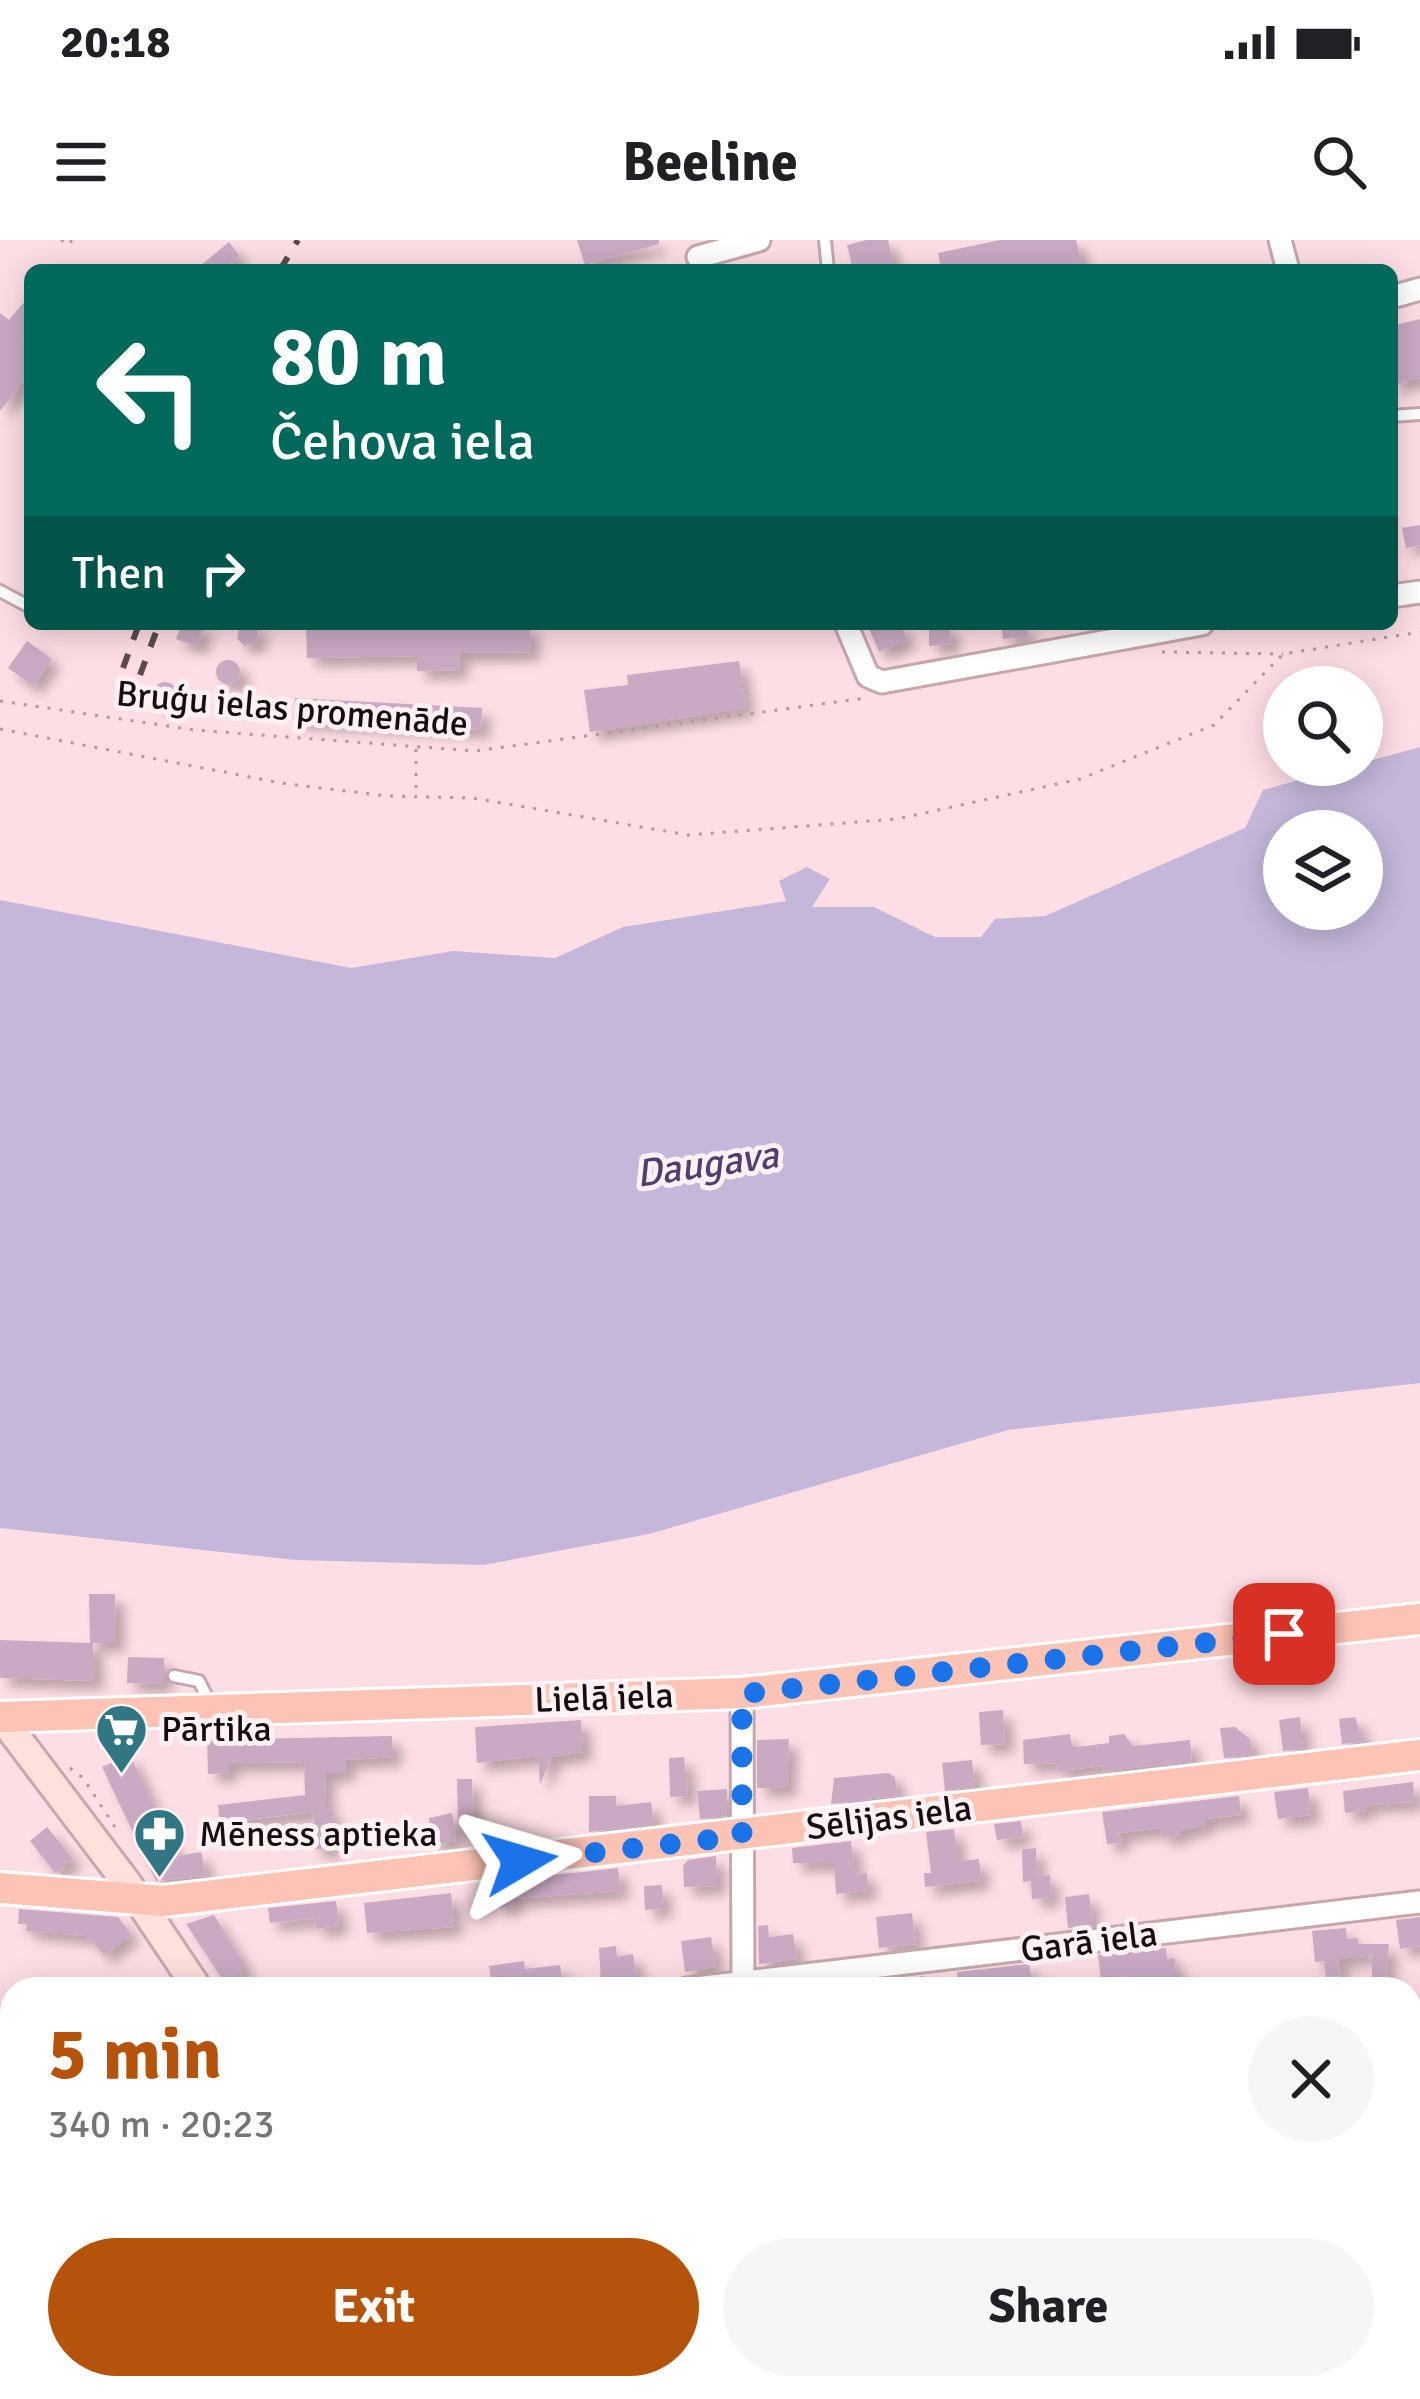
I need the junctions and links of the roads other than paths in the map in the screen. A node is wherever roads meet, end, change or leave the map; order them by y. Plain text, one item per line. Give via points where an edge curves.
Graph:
1 (759, 240) edge
2 (698, 256) edge
3 (848, 630) edge
4 (1169, 630) edge
5 (1420, 1619) edge
6 (742, 1694) junction
7 (213, 1710) junction
8 (174, 1711) junction
9 (0, 1716) edge
10 (1420, 1755) edge
11 (742, 1836) junction
12 (0, 1888) edge
13 (137, 1897) junction
14 (1420, 1902) edge
15 (190, 1977) edge
16 (744, 1977) edge
17 (816, 1977) edge

1 - 2 street
3 - 4 street via 870,688
5 - 6 main road, Lielā iela
6 - 7 main road, Lielā iela
6 - 11 street
7 - 8 main road, Lielā iela
7 - 8 lane via 200,1681 174,1672
8 - 9 main road, Lielā iela
9 - 13 main road
10 - 11 main road, Sēlijas iela
11 - 13 main road, Sēlijas iela via 163,1901
11 - 16 street
12 - 13 main road, Sēlijas iela
13 - 15 main road
14 - 17 street, Garā iela

